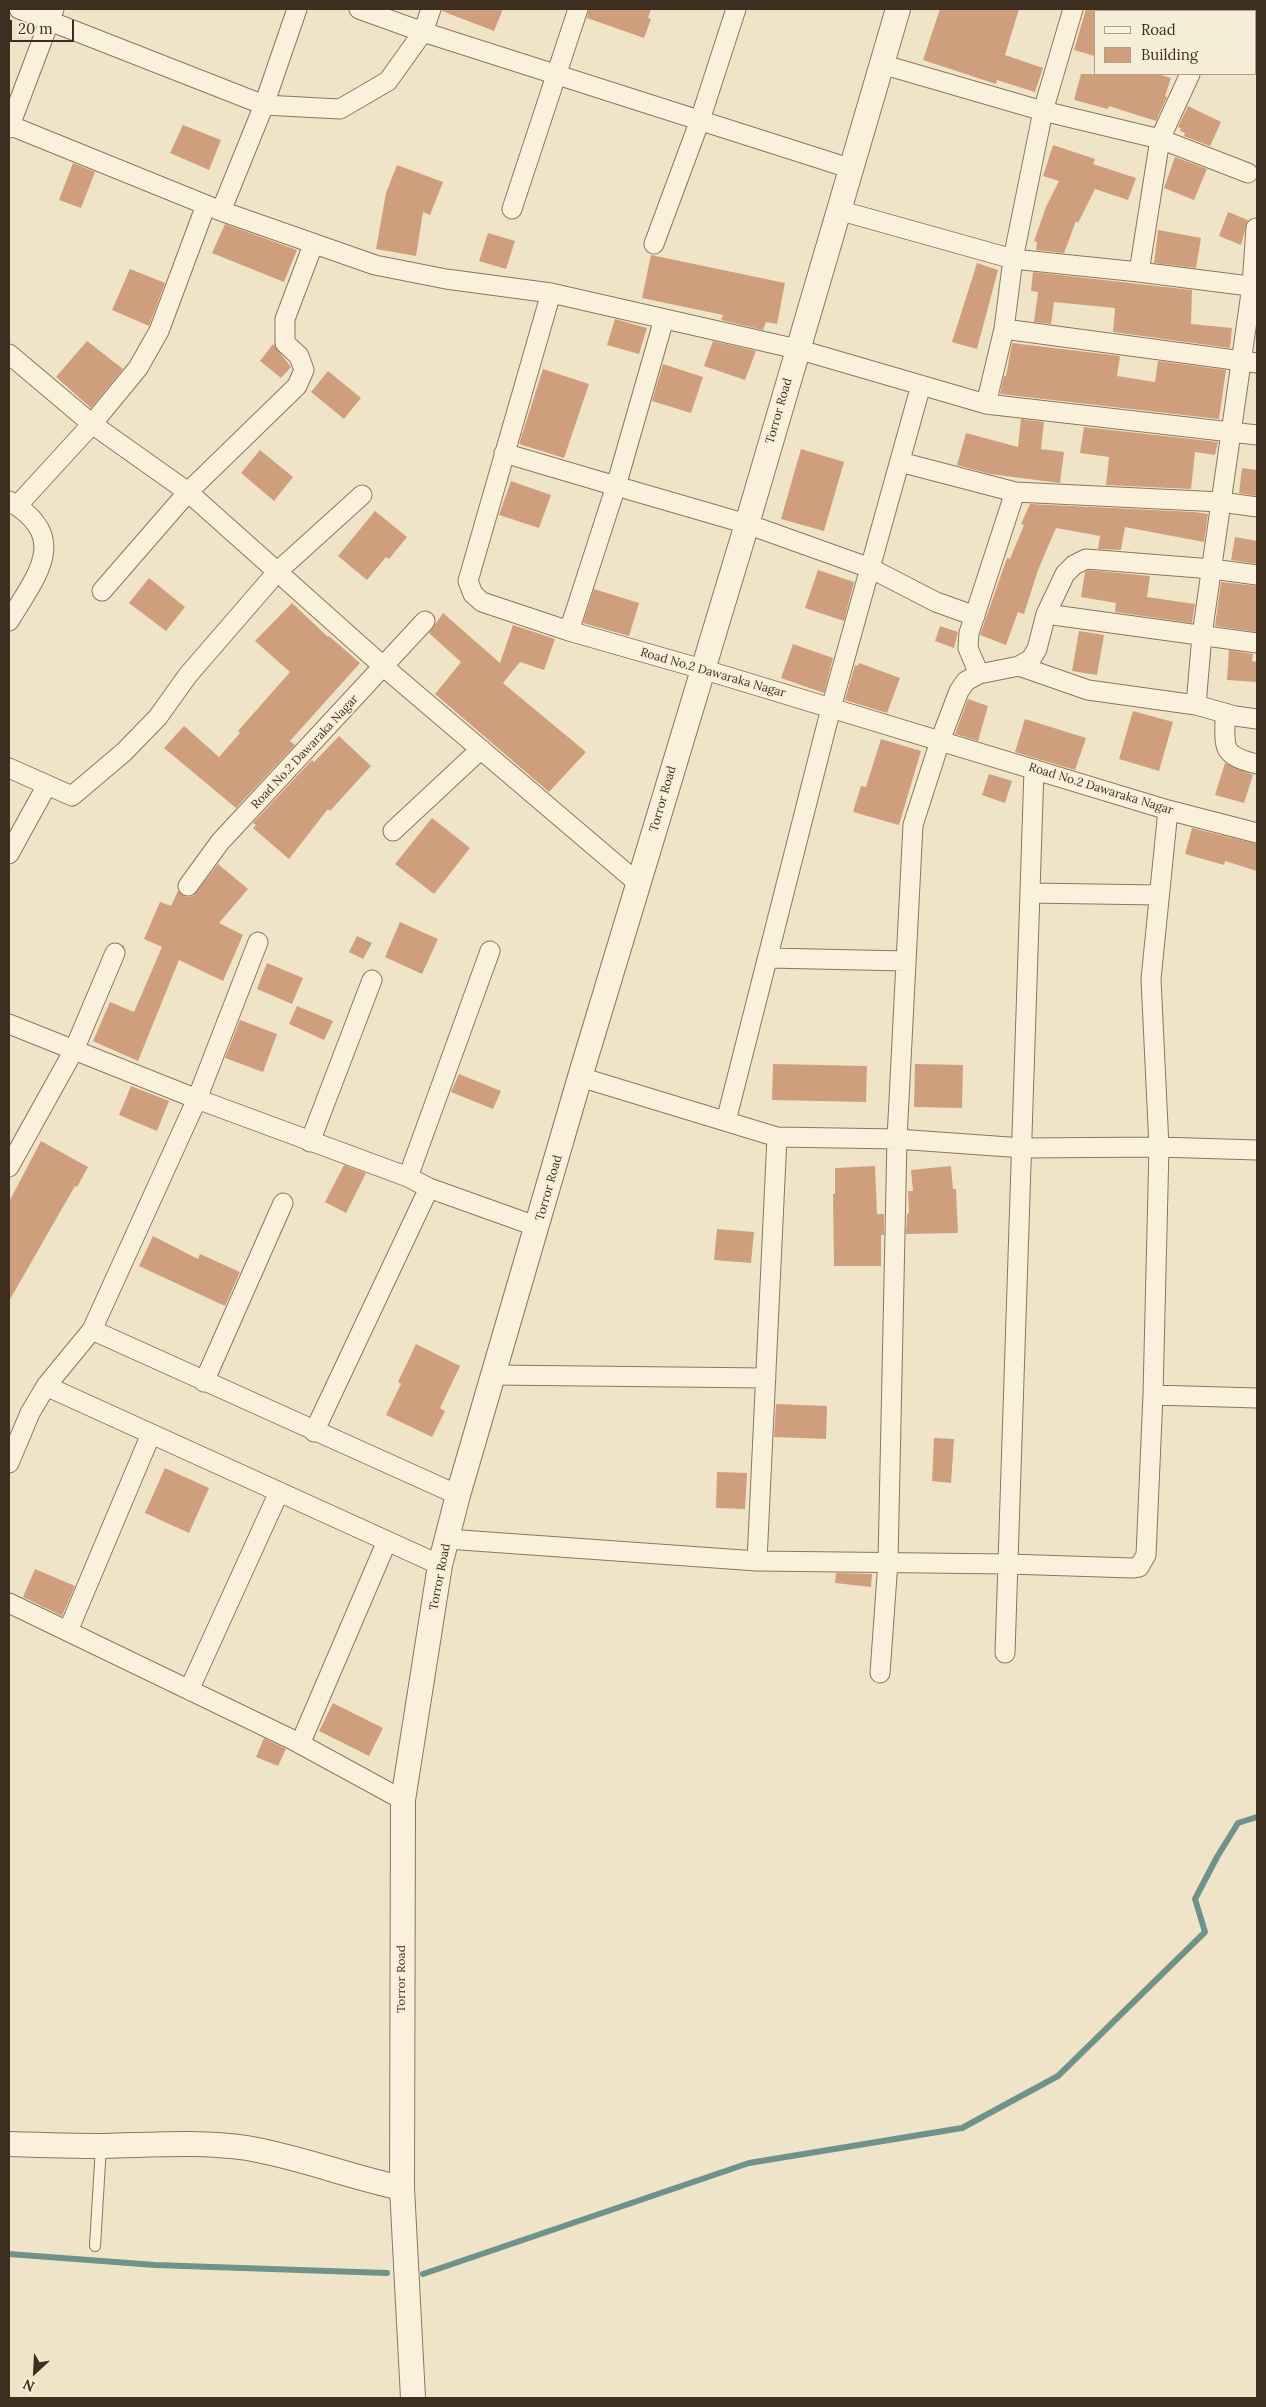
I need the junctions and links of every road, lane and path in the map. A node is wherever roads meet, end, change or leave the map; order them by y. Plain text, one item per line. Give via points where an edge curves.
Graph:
1 (18, 9) edge
2 (297, 9) edge
3 (359, 9) edge
4 (431, 9) edge
5 (578, 9) edge
6 (736, 9) edge
7 (898, 9) edge
8 (1072, 9) edge
9 (52, 14) edge
10 (423, 32) junction
11 (881, 64) junction
12 (557, 75) junction
13 (1190, 75) edge
14 (264, 105) junction
15 (1043, 111) junction
16 (700, 120) junction
17 (9, 126) edge
18 (1160, 139) junction
19 (849, 168) junction
20 (1248, 173) dead end
21 (213, 208) junction
22 (512, 209) dead end
23 (838, 210) junction
24 (1256, 228) edge
25 (654, 244) dead end
26 (313, 245) junction
27 (1013, 259) junction
28 (1139, 272) junction
29 (1255, 286) edge
30 (552, 293) junction
31 (664, 319) junction
32 (1004, 328) junction
33 (797, 349) junction
34 (9, 354) edge
35 (1249, 362) edge
36 (921, 385) junction
37 (986, 404) junction
38 (92, 424) junction
39 (1231, 432) junction
40 (1257, 435) edge
41 (504, 453) junction
42 (900, 462) junction
43 (616, 486) junction
44 (188, 492) junction
45 (1015, 492) junction
46 (362, 495) dead end
47 (1221, 502) junction
48 (13, 504) edge
49 (1257, 507) edge
50 (747, 524) junction
51 (870, 568) junction
52 (1212, 569) junction
53 (278, 571) junction
54 (1257, 574) edge
55 (102, 591) dead end
56 (1046, 614) junction
57 (975, 616) junction
58 (9, 621) edge
59 (425, 621) dead end
60 (569, 631) junction
61 (1202, 635) junction
62 (1257, 643) edge
63 (1020, 666) junction
64 (384, 667) junction
65 (702, 669) junction
66 (979, 674) junction
67 (1196, 705) junction
68 (831, 708) junction
69 (1225, 713) junction
70 (1257, 719) edge
71 (940, 740) junction
72 (481, 749) junction
73 (1257, 764) edge
74 (9, 768) edge
75 (1034, 769) junction
76 (47, 785) junction
77 (1168, 810) junction
78 (393, 831) dead end
79 (1257, 833) edge
80 (9, 854) edge
81 (639, 884) junction
82 (188, 886) dead end
83 (1030, 894) junction
84 (1160, 895) junction
85 (258, 942) dead end
86 (490, 952) dead end
87 (115, 953) dead end
88 (769, 958) junction
89 (906, 961) junction
90 (372, 980) dead end
91 (9, 1024) edge
92 (74, 1050) junction
93 (580, 1077) junction
94 (197, 1099) junction
95 (726, 1121) junction
96 (777, 1137) junction
97 (897, 1139) junction
98 (310, 1142) junction
99 (1159, 1147) junction
100 (1022, 1148) junction
101 (1257, 1150) edge
102 (9, 1167) edge
103 (408, 1178) junction
104 (429, 1188) junction
105 (283, 1203) dead end
106 (538, 1227) junction
107 (92, 1330) junction
108 (494, 1375) junction
109 (766, 1378) junction
110 (204, 1382) junction
111 (46, 1386) junction
112 (1153, 1395) junction
113 (1257, 1398) edge
114 (314, 1432) junction
115 (151, 1434) junction
116 (9, 1463) edge
117 (279, 1492) junction
118 (458, 1495) junction
119 (447, 1539) junction
120 (387, 1541) junction
121 (757, 1561) junction
122 (888, 1562) junction
123 (1008, 1564) junction
124 (440, 1565) junction
125 (9, 1603) edge
126 (68, 1631) junction
127 (1005, 1653) dead end
128 (880, 1673) dead end
129 (189, 1690) junction
130 (300, 1744) junction
131 (403, 1800) junction
132 (9, 2144) edge
133 (101, 2146) junction
134 (402, 2188) junction
135 (94, 2246) dead end
136 (413, 2398) edge

1 - 9 street
2 - 14 street
3 - 10 street
4 - 10 street
5 - 12 street
6 - 16 street
7 - 11 street, Torror Road
8 - 15 street
9 - 14 street
9 - 17 street
10 - 12 street
10 - 14 street via 388,81 340,109
11 - 15 street
11 - 19 street, Torror Road
12 - 16 street
12 - 22 street
13 - 18 street
14 - 21 street
15 - 18 street
15 - 27 street
16 - 19 street
16 - 25 street
17 - 21 street
18 - 20 street
18 - 28 street
19 - 23 street, Torror Road
21 - 26 street
21 - 38 street via 160,331 138,368
23 - 27 street
23 - 33 street, Torror Road
24 - 29 street
26 - 30 street via 375,265 446,279
26 - 44 street via 285,319 285,343 299,356 303,376 283,401
27 - 28 street
27 - 32 street
28 - 29 street
29 - 35 street
30 - 31 street
30 - 41 street, Road No.2 Dawaraka Nagar
31 - 33 street
31 - 43 street
32 - 35 street
32 - 37 street
33 - 36 street
33 - 50 street, Torror Road
34 - 38 street
35 - 39 street
36 - 37 street
36 - 42 street
37 - 39 street
38 - 44 street
38 - 48 street
39 - 40 street
39 - 47 street
41 - 43 street
41 - 60 street, Road No.2 Dawaraka Nagar via 468,581 473,594 482,602
42 - 45 street
42 - 51 street
43 - 50 street
43 - 60 street
44 - 53 street
44 - 55 street
45 - 47 street
45 - 57 street
46 - 53 street
47 - 49 street
47 - 52 street
48 - 58 street via 36,522 43,536 45,557
50 - 51 street
50 - 65 street, Torror Road
51 - 57 street via 936,602
51 - 68 street
52 - 54 street
52 - 56 street via 1086,560 1065,574
52 - 61 street
53 - 64 street
53 - 76 street via 188,675 158,717 124,752 72,796
56 - 61 street
56 - 63 street via 1037,649 1031,659
57 - 66 street via 968,648
59 - 64 street, Road No.2 Dawaraka Nagar
60 - 65 street, Road No.2 Dawaraka Nagar
61 - 62 street
61 - 67 street
63 - 66 street
63 - 67 street via 1088,690
64 - 72 street
64 - 82 street, Road No.2 Dawaraka Nagar via 220,842
65 - 68 street, Road No.2 Dawaraka Nagar
65 - 81 street, Torror Road
66 - 71 street via 966,681 959,690
67 - 69 street
68 - 71 street, Road No.2 Dawaraka Nagar
68 - 88 street
69 - 70 street
69 - 73 street via 1225,746 1230,754
71 - 75 street, Road No.2 Dawaraka Nagar
71 - 89 street via 913,825
72 - 78 street
72 - 81 street
74 - 76 street
75 - 77 street, Road No.2 Dawaraka Nagar
75 - 83 street
76 - 80 street
77 - 79 street, Road No.2 Dawaraka Nagar
77 - 84 street
81 - 93 street, Torror Road
83 - 84 street
83 - 100 street
84 - 99 street via 1151,979
85 - 94 street
86 - 103 street
87 - 92 street
88 - 89 street
88 - 95 street
89 - 97 street
90 - 98 street
91 - 92 street
92 - 94 street
92 - 102 street
93 - 95 street
93 - 106 street, Torror Road
94 - 98 street
94 - 107 street
95 - 96 street
96 - 97 street
96 - 109 street
97 - 100 street
97 - 122 street
98 - 103 street
99 - 100 street
99 - 101 street
99 - 112 street
100 - 123 street
103 - 104 street
104 - 106 street
104 - 114 street
105 - 110 street
106 - 108 street, Torror Road
107 - 110 street
107 - 111 street
108 - 109 street
108 - 118 street, Torror Road
109 - 121 street
110 - 114 street
111 - 115 street
111 - 116 street via 30,1412
112 - 113 street
112 - 123 street via 1146,1555 1140,1567
114 - 118 street
115 - 117 street
115 - 126 street
117 - 120 street
117 - 129 street
118 - 119 street, Torror Road
119 - 121 street
119 - 124 street, Torror Road
120 - 124 street
120 - 130 street
121 - 122 street
122 - 123 street
122 - 128 street
123 - 127 street
124 - 131 street, Torror Road
125 - 126 street
126 - 129 street
129 - 130 street
130 - 131 street
131 - 134 street, Torror Road
132 - 133 street
133 - 134 street via 198,2143 247,2148
133 - 135 lane
134 - 136 street, Torror Road

